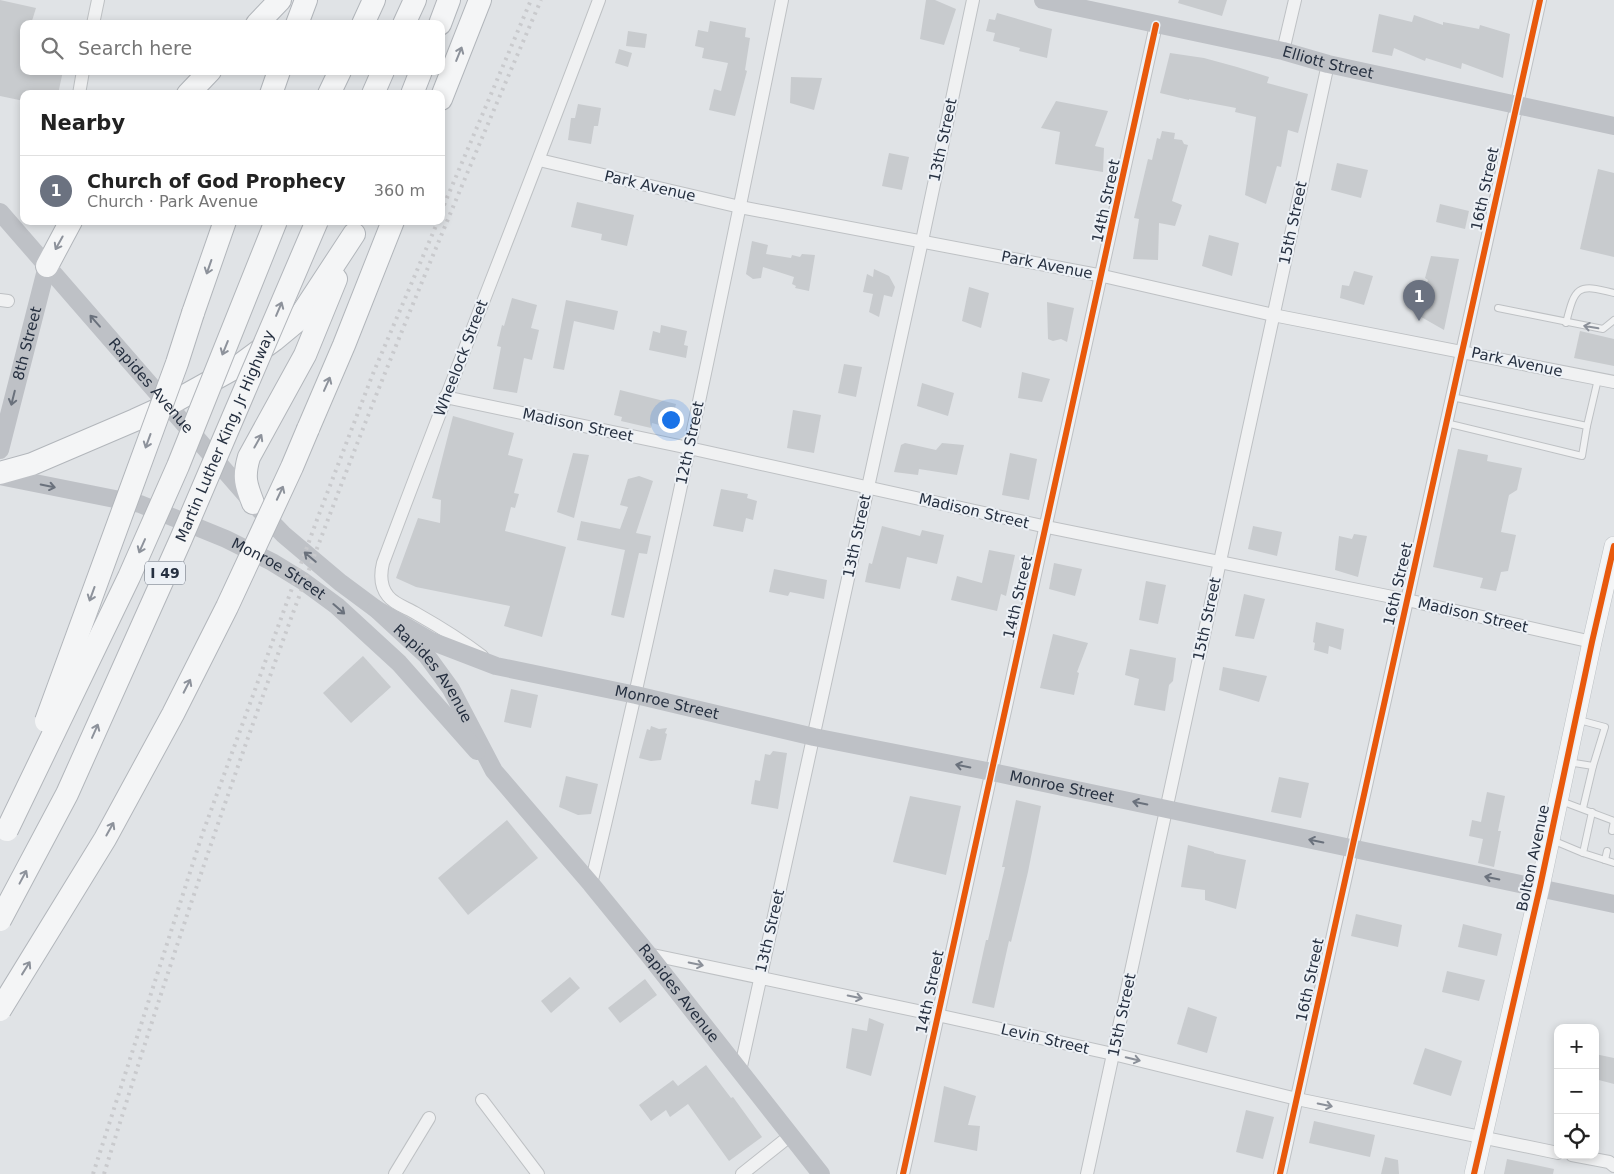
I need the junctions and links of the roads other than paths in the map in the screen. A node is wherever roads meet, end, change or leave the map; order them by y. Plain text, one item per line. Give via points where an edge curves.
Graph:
1 (98, 0) edge
2 (280, 0) edge
3 (306, 0) edge
4 (374, 0) edge
5 (415, 0) edge
6 (450, 0) edge
7 (480, 0) edge
8 (599, 0) edge
9 (782, 0) edge
10 (973, 0) edge
11 (1044, 0) edge
12 (1295, 0) edge
13 (1540, 0) edge
14 (1081, 4) edge
15 (94, 20) edge
16 (261, 20) edge
17 (298, 20) edge
18 (365, 20) edge
19 (406, 20) edge
20 (442, 20) edge
21 (1156, 25) junction
22 (1283, 51) junction
23 (1328, 64) junction
24 (82, 75) edge
25 (206, 75) edge
26 (278, 75) edge
27 (338, 75) edge
28 (381, 75) edge
29 (419, 75) edge
30 (79, 90) edge
31 (192, 90) edge
32 (272, 90) edge
33 (331, 90) edge
34 (375, 90) edge
35 (414, 90) edge
36 (445, 90) edge
37 (1517, 104) junction
38 (1614, 126) edge
39 (539, 160) junction
40 (740, 207) junction
41 (0, 212) edge
42 (69, 225) edge
43 (224, 225) edge
44 (274, 225) edge
45 (315, 225) edge
46 (391, 225) edge
47 (357, 228) edge
48 (922, 241) junction
49 (47, 266) junction
50 (1103, 276) junction
51 (1614, 293) edge
52 (1498, 308) dead end
53 (1273, 315) junction
54 (1614, 320) edge
55 (1566, 322) junction
56 (1462, 351) junction
57 (1598, 379) junction
58 (1614, 382) edge
59 (1452, 397) junction
60 (445, 398) junction
61 (168, 405) junction
62 (1446, 423) junction
63 (1587, 426) junction
64 (689, 448) junction
65 (0, 450) edge
66 (0, 474) edge
67 (868, 487) junction
68 (253, 503) junction
69 (1046, 527) junction
70 (1614, 546) edge
71 (1220, 563) junction
72 (1407, 600) junction
73 (376, 609) junction
74 (1592, 642) junction
75 (496, 666) junction
76 (636, 695) junction
77 (1576, 719) junction
78 (814, 737) junction
79 (1566, 762) junction
80 (1593, 766) junction
81 (494, 770) junction
82 (992, 772) junction
83 (1558, 800) junction
84 (1583, 808) junction
85 (1166, 809) junction
86 (1592, 812) junction
87 (1614, 821) edge
88 (1612, 831) dead end
89 (3, 836) edge
90 (1550, 839) junction
91 (1352, 849) junction
92 (1607, 851) dead end
93 (1584, 853) junction
94 (1605, 860) junction
95 (1614, 863) edge
96 (591, 884) junction
97 (1540, 887) junction
98 (1613, 901) edge
99 (0, 920) edge
100 (648, 954) junction
101 (759, 977) junction
102 (0, 1010) edge
103 (937, 1015) junction
104 (1113, 1054) junction
105 (740, 1071) junction
106 (1297, 1099) junction
107 (482, 1100) dead end
108 (430, 1118) dead end
109 (792, 1135) junction
110 (1482, 1138) junction
111 (1554, 1151) edge
112 (1593, 1159) edge
113 (1614, 1166) edge
114 (395, 1174) edge
115 (538, 1174) edge
116 (742, 1174) edge
117 (821, 1174) edge
118 (903, 1174) edge
119 (1087, 1174) edge
120 (1280, 1174) edge
121 (1474, 1174) edge

1 - 15 street
2 - 16 highway
3 - 17 highway
4 - 18 highway
5 - 19 highway
6 - 20 highway
36 -> 7 highway
8 - 39 street, Wheelock Street
9 - 40 street, 12th Street
10 - 48 street, 13th Street
11 - 14 main road, Elliott Street
12 - 22 street
13 - 37 street, 16th Street
14 - 21 main road, Elliott Street
21 - 22 main road, Elliott Street
21 - 50 street, 14th Street
22 - 23 main road, Elliott Street
23 - 37 main road, Elliott Street
23 - 53 street, 15th Street
24 - 30 street
25 - 31 highway
26 - 32 highway
27 - 33 highway
28 - 34 highway
29 - 35 highway
37 - 38 main road, Elliott Street
37 - 56 street, 16th Street
39 - 40 street, Park Avenue
39 - 60 street, Wheelock Street
40 - 48 street, Park Avenue
40 - 64 street, 12th Street
41 - 49 main road, Rapides Avenue
42 -> 49 highway
43 -> 89 highway, bridge via 177,363
44 -> 89 highway, I 49, bridge via 178,466 129,577
99 -> 45 highway, Martin Luther King, Jr Highway / I 49, bridge via 67,794 181,539
102 -> 46 highway, bridge via 105,839 227,607 292,467
47 - 61 highway via 296,320 240,365
68 -> 47 highway via 245,484 249,457 306,355
48 - 50 street, Park Avenue
48 - 67 street, 13th Street
61 -> 49 main road, Rapides Avenue
49 -> 65 main road, 8th Street
50 - 53 street, Park Avenue
50 - 69 street, 14th Street
51 - 55 lane via 1592,287 1578,291 1572,299
52 - 55 lane
53 - 56 street, Park Avenue
53 - 71 street, 15th Street
54 -> 55 lane via 1603,329
56 - 57 street, Park Avenue
56 - 59 street, 16th Street
57 - 58 street, Park Avenue
57 - 63 lane
59 - 62 street, 16th Street
59 - 63 lane
60 - 64 street, Madison Street
60 - 75 street, Wheelock Street via 380,576 382,586 395,603 457,637
61 - 66 highway via 63,452
61 - 68 main road, Rapides Avenue
62 - 63 lane via 1582,456
62 - 72 street, 16th Street
64 - 67 street, Madison Street
64 - 76 street, 12th Street
66 -> 81 main road, Monroe Street via 140,504 226,539 304,581 337,606 399,663
67 - 69 street, Madison Street
67 - 78 street, 13th Street
73 -> 68 main road, Rapides Avenue via 301,550
69 - 71 street, Madison Street
69 - 82 street, 14th Street
70 - 74 main road, Bolton Avenue via 1606,596
71 - 72 street, Madison Street
71 - 85 street, 15th Street
72 - 74 street, Madison Street
72 - 91 street, 16th Street
73 - 75 main road, Monroe Street via 431,641
73 - 81 main road, Rapides Avenue via 428,656 452,689
74 - 77 main road, Bolton Avenue
75 - 76 main road, Monroe Street
76 - 78 main road, Monroe Street
76 - 96 street, 12th Street
77 - 79 main road, Bolton Avenue
77 - 80 lane via 1605,727
82 -> 78 main road, Monroe Street
78 - 101 street, 13th Street
79 - 80 lane
79 - 83 main road, Bolton Avenue
80 - 84 lane
81 - 96 main road, Rapides Avenue
85 -> 82 main road, Monroe Street
82 - 103 street, 14th Street
83 - 84 lane
83 - 90 main road, Bolton Avenue
84 - 86 lane
91 -> 85 main road, Monroe Street
85 - 104 street, 15th Street
86 - 87 lane
86 - 93 lane
87 - 88 lane
90 - 93 lane
90 - 97 main road, Bolton Avenue
97 -> 91 main road, Monroe Street
91 - 106 street, 16th Street
92 - 94 lane
93 - 94 lane
94 - 95 lane
96 - 100 main road, Rapides Avenue
97 - 98 main road, Monroe Street
97 - 110 main road, Bolton Avenue
100 -> 101 street, Levin Street
100 - 105 main road, Rapides Avenue
101 -> 103 street, Levin Street
101 - 105 street, 13th Street
103 - 104 street, Levin Street
103 - 118 street, 14th Street
104 -> 106 street, Levin Street
104 - 119 street, 15th Street
105 - 109 main road, Rapides Avenue
106 -> 110 street, Levin Street
106 - 120 street, 16th Street
107 - 115 street
108 - 114 street
109 - 116 street
109 - 117 main road, Rapides Avenue
110 - 111 street, Levin Street
110 - 121 main road, Bolton Avenue
112 - 113 street

